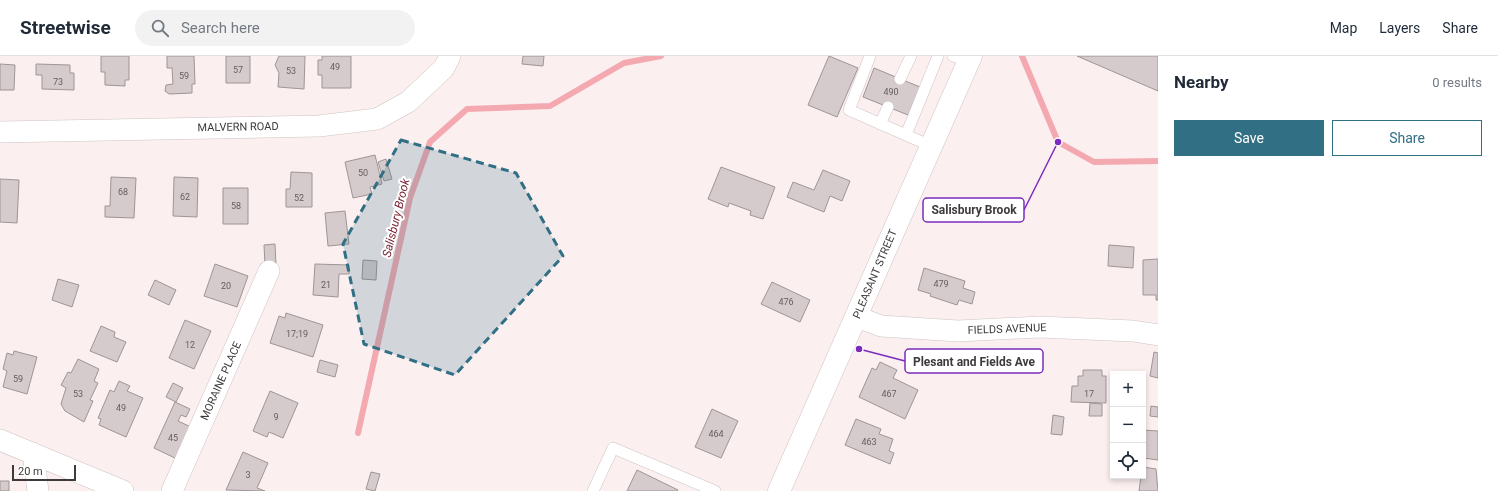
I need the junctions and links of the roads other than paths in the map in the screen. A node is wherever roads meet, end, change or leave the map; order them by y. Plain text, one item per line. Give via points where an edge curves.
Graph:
1 (450, 56) edge
2 (870, 56) edge
3 (911, 56) edge
4 (938, 56) edge
5 (965, 58) edge
6 (900, 79) dead end
7 (888, 107) dead end
8 (880, 124) junction
9 (0, 132) edge
10 (906, 135) junction
11 (931, 146) junction
12 (269, 271) dead end
13 (857, 317) junction
14 (1158, 335) edge
15 (0, 440) edge
16 (33, 453) junction
17 (38, 491) edge
18 (123, 491) edge
19 (172, 491) edge
20 (593, 491) edge
21 (715, 491) edge
22 (779, 491) edge

1 - 9 street, MALVERN ROAD via 444,68 408,102 377,119 319,126
2 - 8 lane via 849,110
3 - 6 lane
4 - 10 lane
5 - 11 main road, PLEASANT STREET
7 - 8 lane
8 - 10 lane
10 - 11 lane
11 - 13 main road, PLEASANT STREET
12 - 19 street, MORAINE PLACE
13 - 14 street, FIELDS AVENUE via 881,326 950,330 1040,326 1133,331
13 - 22 main road, PLEASANT STREET
15 - 16 street
16 - 17 street
16 - 18 street
20 - 21 lane via 613,448

